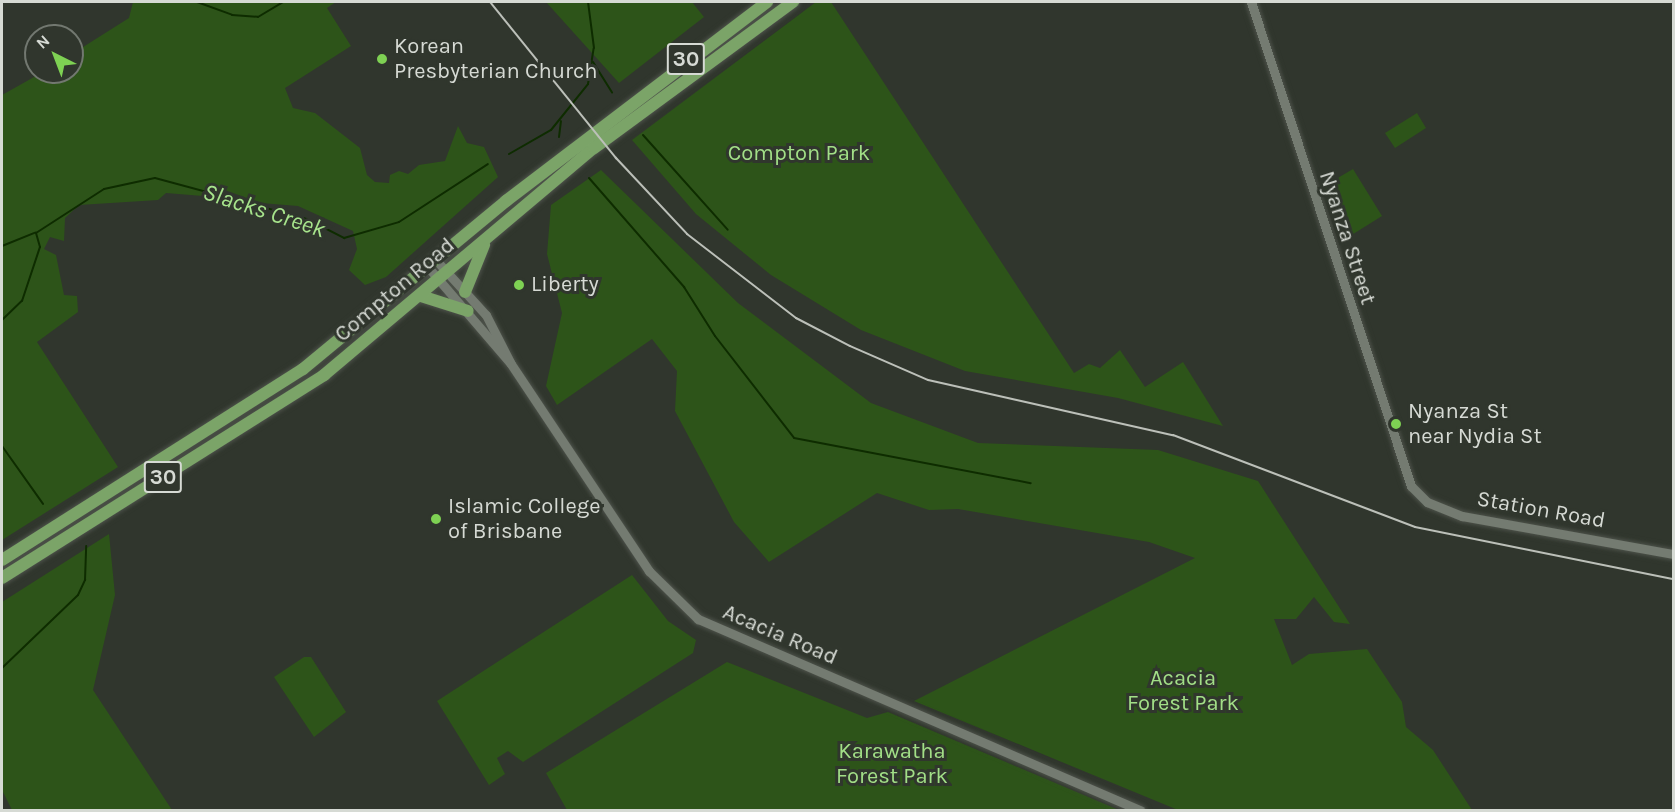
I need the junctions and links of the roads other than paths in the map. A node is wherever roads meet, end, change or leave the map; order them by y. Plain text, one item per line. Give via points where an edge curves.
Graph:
1 (767, 2) edge
2 (793, 2) edge
3 (1251, 2) edge
4 (738, 41) junction
5 (709, 42) junction
6 (485, 241) junction
7 (431, 263) junction
8 (443, 277) junction
9 (465, 292) junction
10 (421, 296) junction
11 (468, 311) junction
12 (511, 364) junction
13 (1411, 486) joint
14 (1674, 554) edge
15 (2, 560) edge
16 (2, 578) edge
17 (1140, 810) edge

1 - 5 main road, Compton Road / 30
2 - 4 main road, Compton Road / 30
3 - 13 street, Nyanza Street
4 - 5 main road via 715,48
4 - 6 main road, Compton Road / 30 via 594,148
5 - 7 main road, Compton Road / 30
6 - 8 main road, Compton Road / 30
6 - 9 main road
7 - 8 street, Acacia Road
7 - 15 main road, Compton Road / 30 via 284,383
8 - 9 street, Acacia Road
8 - 10 main road, Compton Road / 30
8 - 11 street, Acacia Road
9 - 12 street, Acacia Road via 497,331
10 - 11 main road
10 - 16 main road, Compton Road / 30 via 308,386
11 - 12 street, Acacia Road
12 - 17 street, Acacia Road via 638,557 698,620
13 - 14 street, Station Road via 1427,502 1462,516

